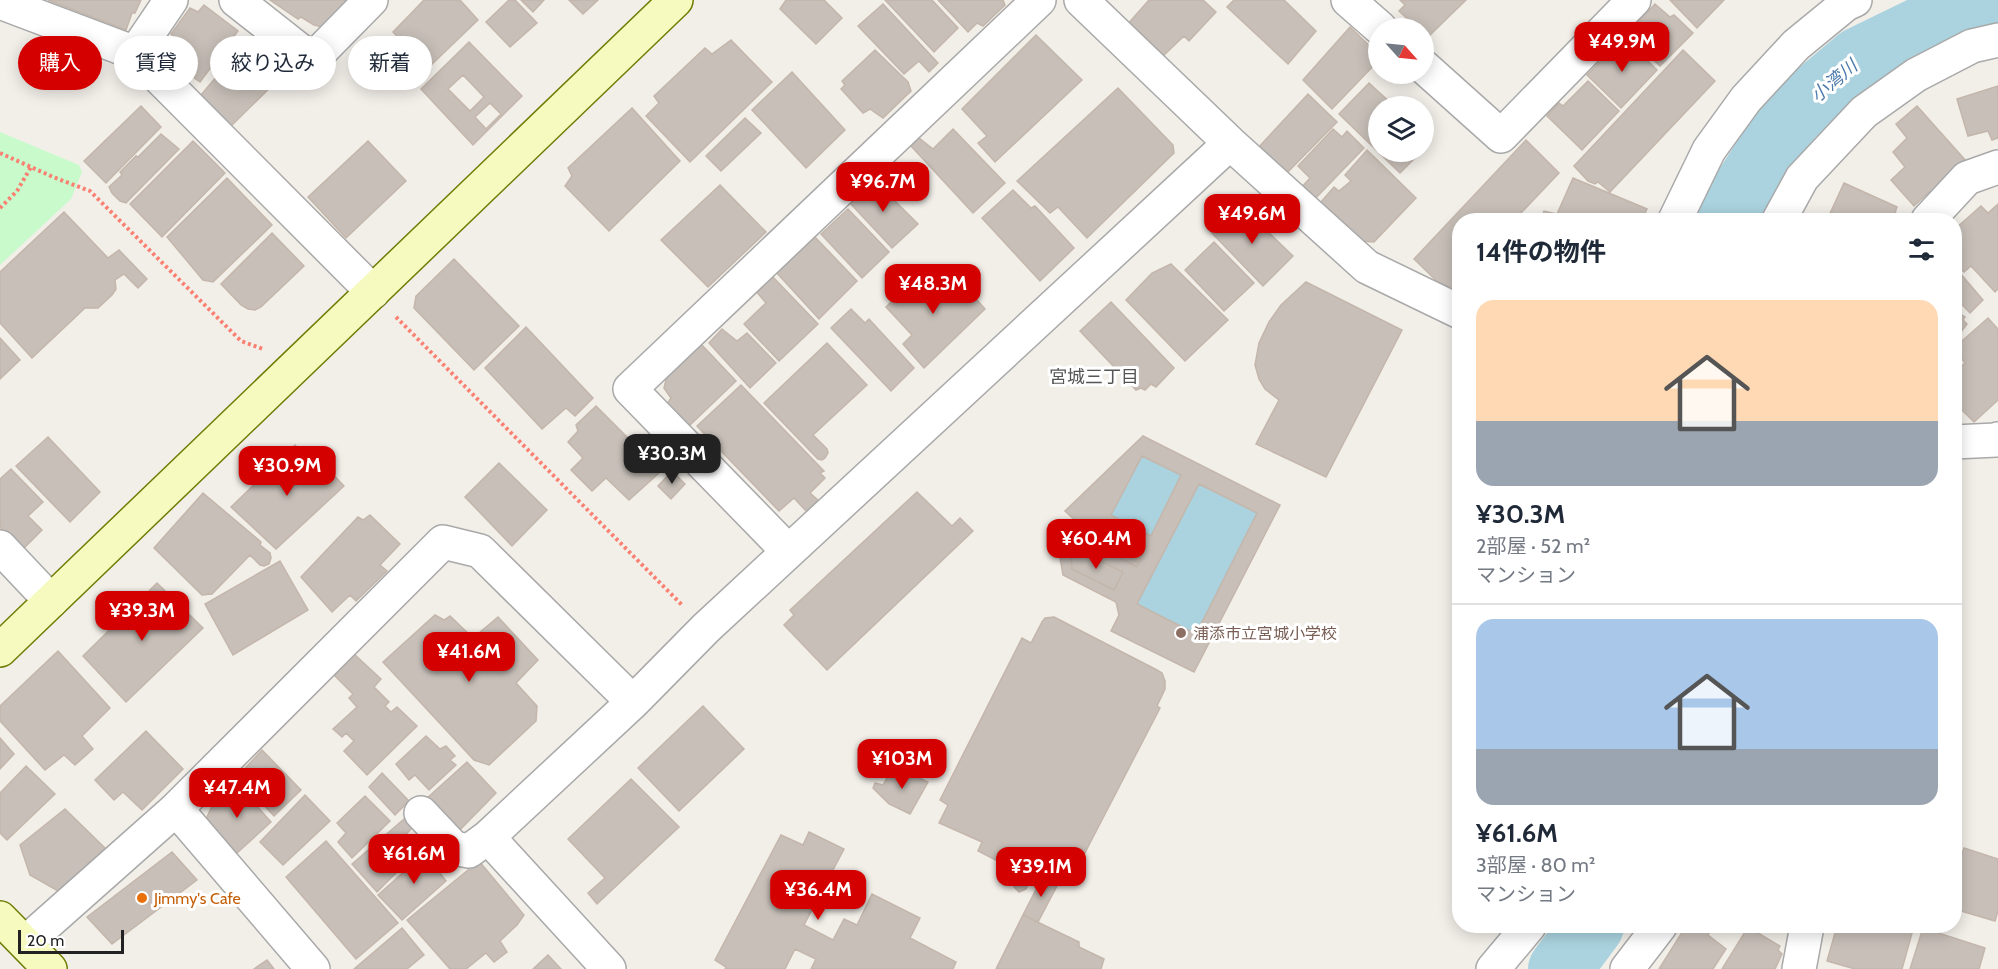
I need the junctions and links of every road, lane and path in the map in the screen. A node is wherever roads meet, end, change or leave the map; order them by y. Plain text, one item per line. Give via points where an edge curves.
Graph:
1 (171, 0) edge
2 (236, 0) edge
3 (370, 0) edge
4 (676, 0) edge
5 (1039, 0) edge
6 (1081, 0) edge
7 (1348, 0) edge
8 (1634, 0) edge
9 (1855, 0) edge
10 (0, 2) edge
11 (1369, 18) edge
12 (147, 36) edge
13 (1998, 40) edge
14 (114, 45) edge
15 (1434, 76) edge
16 (172, 90) edge
17 (1230, 143) junction
18 (31, 167) dead end
19 (1998, 167) edge
20 (0, 208) edge
21 (1678, 213) edge
22 (1783, 213) edge
23 (1935, 213) edge
24 (373, 292) junction
25 (1452, 308) edge
26 (1998, 439) edge
27 (1962, 442) edge
28 (0, 547) edge
29 (788, 551) junction
30 (51, 601) junction
31 (705, 628) junction
32 (0, 650) edge
33 (633, 702) junction
34 (176, 809) junction
35 (421, 813) dead end
36 (488, 837) junction
37 (0, 918) edge
38 (1523, 933) edge
39 (1654, 933) edge
40 (25, 943) junction
41 (50, 969) edge
42 (313, 969) edge
43 (609, 969) edge
44 (1493, 969) edge
45 (1627, 969) edge

1 - 12 street
2 - 3 street via 312,60
4 - 24 street
5 - 29 street via 630,389
6 - 17 street
7 - 11 street
8 - 15 street via 1501,136
9 - 21 street via 1796,45 1746,99 1709,150
10 - 14 street
13 - 22 street via 1972,46 1916,75 1864,112 1802,178
16 - 24 street
17 - 25 street via 1367,267
17 - 29 street
18 - 20 path via 17,191
19 - 23 street via 1968,178
24 - 30 street
24 - 31 path
26 - 27 street
28 - 30 street
29 - 31 street
30 - 32 street
31 - 33 street
33 - 34 street via 480,551 443,542
33 - 36 street
34 - 40 street
34 - 42 street
35 - 36 street via 454,848 470,850
36 - 43 street
37 - 40 street
38 - 44 street
39 - 45 street
40 - 41 street

